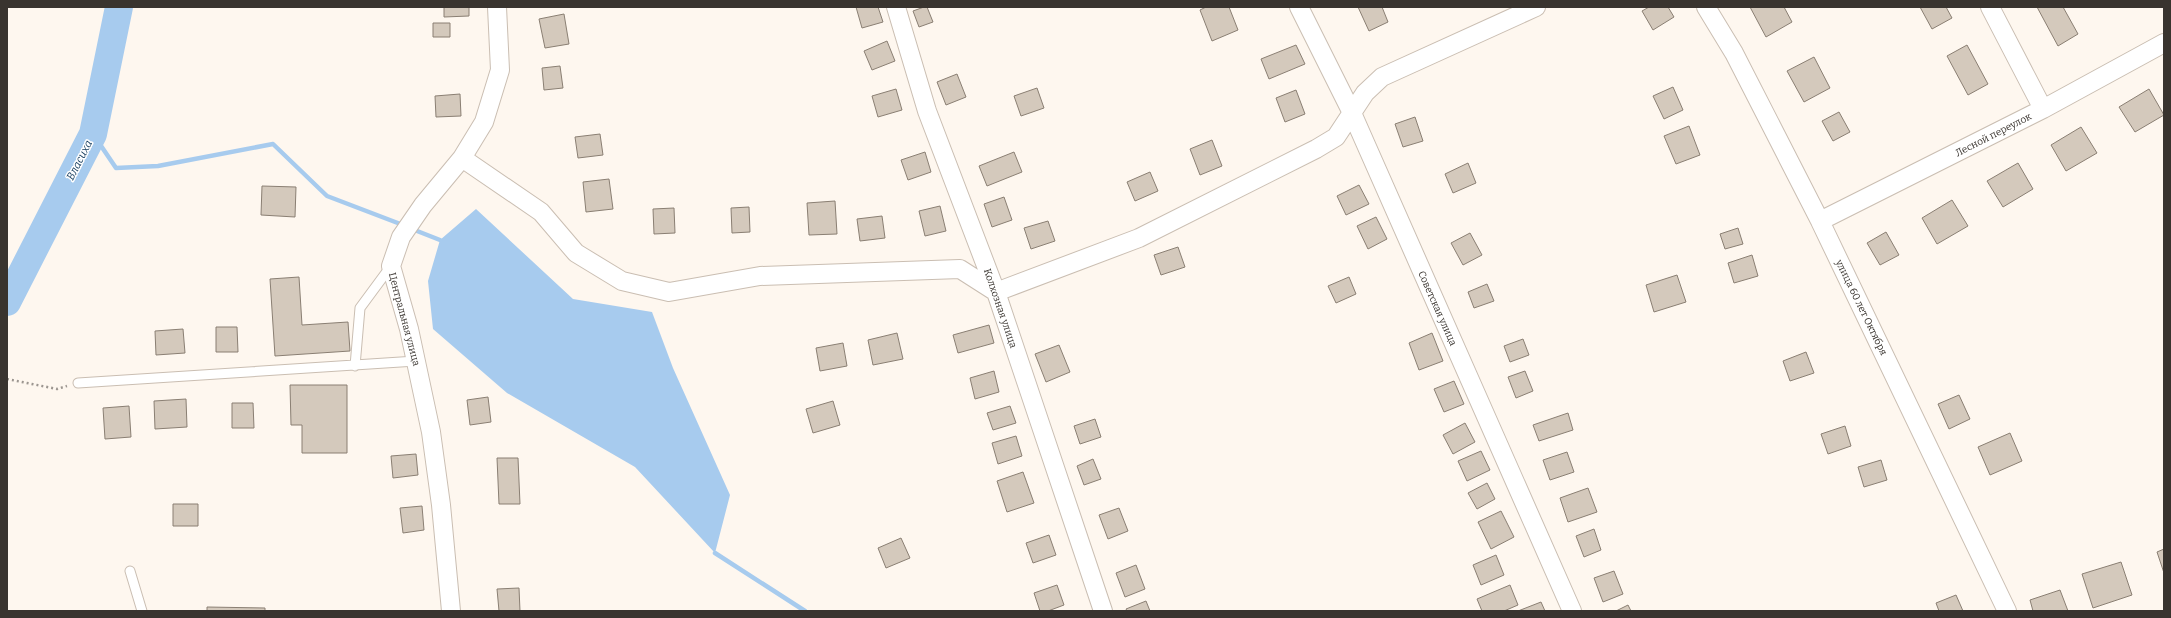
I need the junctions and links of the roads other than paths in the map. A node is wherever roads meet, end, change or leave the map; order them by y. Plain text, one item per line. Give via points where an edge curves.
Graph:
1 (497, 7) edge
2 (896, 7) edge
3 (1299, 7) edge
4 (1536, 7) edge
5 (1706, 7) edge
6 (1990, 7) edge
7 (2164, 43) edge
8 (2043, 109) junction
9 (1352, 113) junction
10 (462, 158) junction
11 (1820, 220) junction
12 (391, 266) junction
13 (996, 292) junction
14 (416, 362) junction
15 (355, 366) junction
16 (78, 382) road end
17 (130, 571) dead end
18 (142, 611) edge
19 (451, 611) edge
20 (1103, 611) edge
21 (1572, 611) edge
22 (2007, 611) edge

1 - 10 street, Центральная улица via 500,70 484,122
2 - 13 street, Колхозная улица via 927,111
3 - 9 street, Советская улица
4 - 9 street via 1382,77 1365,93
5 - 11 street, улица 60 лет Октября via 1734,53
6 - 8 street
7 - 8 street, Лесной переулок
8 - 11 street, Лесной переулок
9 - 13 street via 1336,137 1139,238
9 - 21 street, Советская улица
10 - 12 street, Центральная улица via 423,205 401,237
10 - 13 street via 541,212 576,253 622,281 669,292 760,276 960,269
11 - 22 street, улица 60 лет Октября
12 - 14 street, Центральная улица
12 - 15 lane via 360,308
13 - 20 street, Колхозная улица
14 - 15 lane
14 - 19 street, Центральная улица via 431,432
15 - 16 lane
17 - 18 lane

